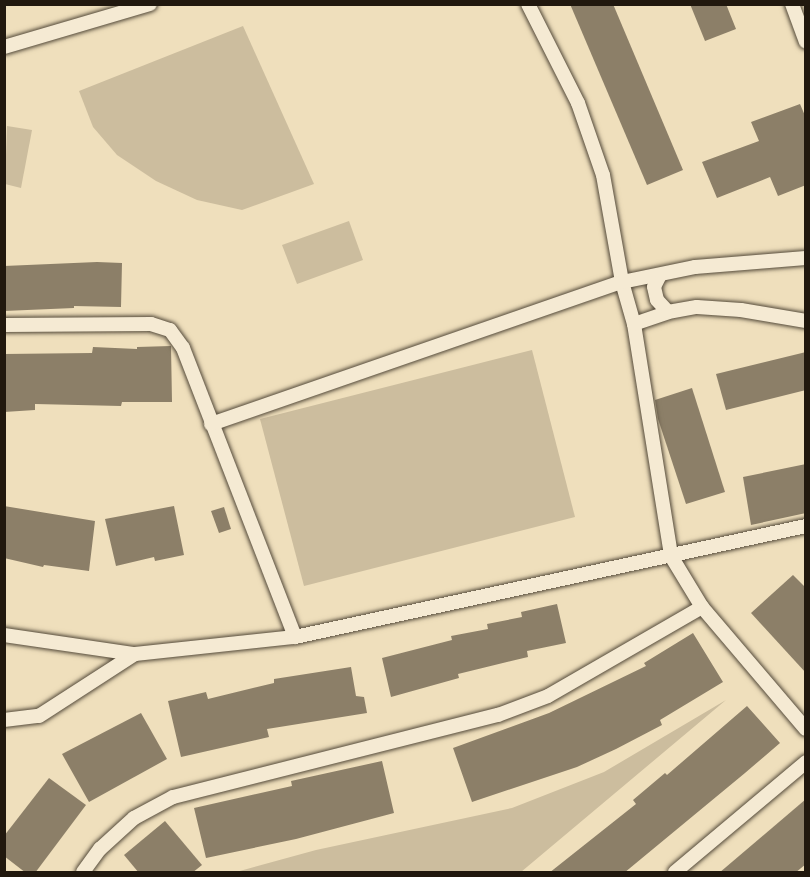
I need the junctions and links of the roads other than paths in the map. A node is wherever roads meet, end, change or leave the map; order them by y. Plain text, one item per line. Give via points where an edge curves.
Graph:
1 (150, 4) edge
2 (528, 4) edge
3 (792, 4) edge
4 (806, 42) edge
5 (4, 47) edge
6 (806, 258) edge
7 (660, 275) junction
8 (622, 282) junction
9 (668, 312) junction
10 (806, 321) edge
11 (634, 324) junction
12 (4, 325) edge
13 (211, 424) junction
14 (806, 526) edge
15 (671, 556) junction
16 (702, 607) junction
17 (4, 635) edge
18 (295, 637) junction
19 (135, 654) junction
20 (4, 720) edge
21 (806, 729) edge
22 (806, 762) edge
23 (83, 873) edge
24 (675, 873) edge

1 - 5 street
2 - 8 street via 578,103 603,175
3 - 4 street
6 - 7 street via 695,267
7 - 8 street
7 - 9 street via 654,287 657,300
8 - 11 street
8 - 13 street
9 - 10 street via 697,307
9 - 11 street
11 - 15 street
12 - 13 street via 151,324 170,330 183,348
13 - 18 street
14 - 15 street
15 - 16 street
15 - 18 street
16 - 21 street
16 - 23 street via 548,696 498,715 173,797 134,818 99,849
17 - 19 street
18 - 19 street
19 - 20 street via 39,716
22 - 24 street

